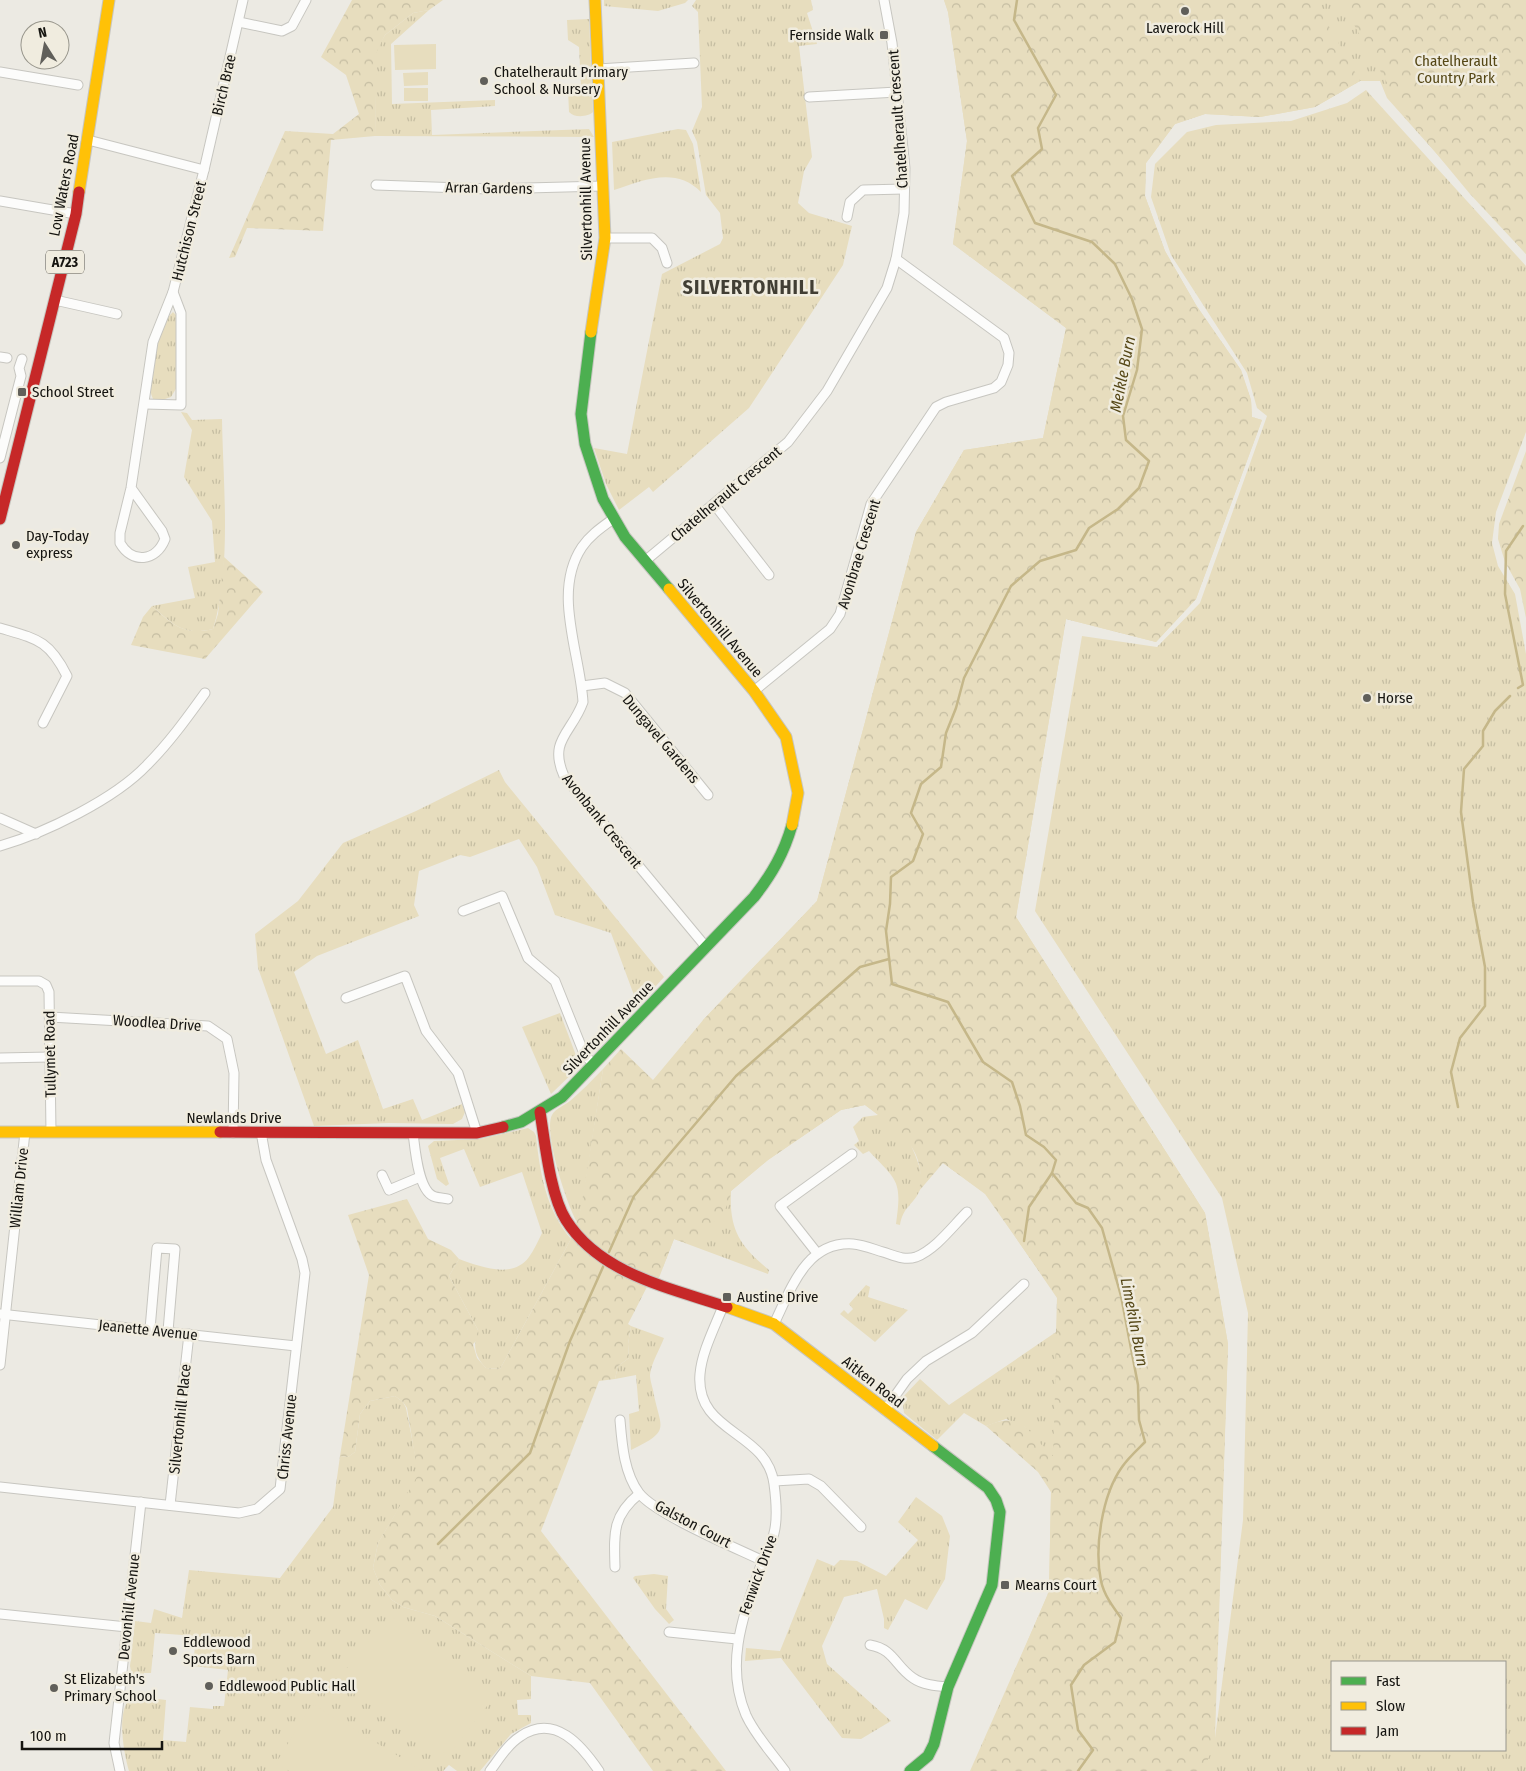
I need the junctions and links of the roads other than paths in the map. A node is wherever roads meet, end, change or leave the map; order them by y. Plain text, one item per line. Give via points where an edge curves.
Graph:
1 (109, 0) edge
2 (243, 0) edge
3 (306, 0) edge
4 (595, 0) edge
5 (884, 0) edge
6 (238, 22) junction
7 (694, 62) dead end
8 (598, 69) junction
9 (0, 72) edge
10 (78, 85) dead end
11 (897, 92) junction
12 (809, 97) dead end
13 (88, 140) junction
14 (204, 170) junction
15 (376, 185) dead end
16 (602, 186) junction
17 (904, 188) junction
18 (0, 201) edge
19 (76, 214) junction
20 (847, 217) dead end
21 (605, 238) junction
22 (896, 259) junction
23 (667, 263) dead end
24 (173, 292) junction
25 (55, 300) junction
26 (117, 314) dead end
27 (22, 359) dead end
28 (145, 404) junction
29 (0, 458) edge
30 (131, 488) junction
31 (714, 504) junction
32 (0, 516) edge
33 (614, 519) junction
34 (646, 561) junction
35 (769, 575) dead end
36 (0, 628) edge
37 (582, 686) junction
38 (754, 691) junction
39 (205, 693) dead end
40 (43, 723) dead end
41 (708, 795) dead end
42 (0, 818) edge
43 (36, 834) junction
44 (0, 846) edge
45 (463, 912) dead end
46 (706, 947) junction
47 (0, 981) edge
48 (346, 998) dead end
49 (50, 1017) junction
50 (50, 1057) junction
51 (0, 1058) edge
52 (594, 1064) junction
53 (540, 1112) junction
54 (0, 1132) edge
55 (25, 1132) junction
56 (51, 1132) junction
57 (261, 1132) junction
58 (233, 1133) junction
59 (413, 1133) junction
60 (473, 1133) junction
61 (852, 1154) dead end
62 (382, 1175) dead end
63 (420, 1178) junction
64 (448, 1199) dead end
65 (967, 1212) dead end
66 (817, 1253) junction
67 (1024, 1284) dead end
68 (723, 1306) junction
69 (3, 1314) edge
70 (774, 1324) junction
71 (150, 1330) junction
72 (168, 1332) junction
73 (190, 1334) junction
74 (296, 1346) junction
75 (0, 1364) edge
76 (884, 1410) junction
77 (620, 1420) dead end
78 (774, 1481) junction
79 (0, 1487) edge
80 (640, 1494) junction
81 (141, 1502) junction
82 (170, 1505) junction
83 (861, 1526) dead end
84 (763, 1561) junction
85 (615, 1567) dead end
86 (0, 1614) edge
87 (127, 1627) junction
88 (669, 1632) dead end
89 (737, 1639) junction
90 (870, 1645) dead end
91 (948, 1687) junction
92 (120, 1771) edge
93 (490, 1771) edge
94 (599, 1771) edge
95 (785, 1771) edge
96 (910, 1771) edge

1 - 13 street, Low Waters Road / A723
2 - 6 street, Birch Brae
3 - 6 street via 292,26 282,31
4 - 8 street, Silvertonhill Avenue
5 - 11 street, Chatelherault Crescent
6 - 14 street, Birch Brae
7 - 8 street
8 - 16 street, Silvertonhill Avenue
9 - 10 street
11 - 12 street
11 - 17 street, Chatelherault Crescent
13 - 14 street, Hutchison Street
13 - 19 street, Low Waters Road / A723
14 - 24 street, Hutchison Street
15 - 16 street, Arran Gardens via 490,189
16 - 21 street, Silvertonhill Avenue
17 - 20 street via 863,190 850,202
17 - 22 street, Chatelherault Crescent via 904,213
18 - 19 street
19 - 25 street, Low Waters Road / A723
21 - 23 street via 652,238 662,248
21 - 33 street, Silvertonhill Avenue via 581,414 593,473
22 - 31 street, Chatelherault Crescent via 874,314 827,391 788,442
22 - 38 street, Avonbrae Crescent via 1004,338 1009,353 1008,365 1001,382 994,388 946,402 929,414 871,504 840,614 830,629
24 - 28 street, Hutchison Street via 153,342 147,368
24 - 28 street, Hutchison Street via 181,313 181,405
25 - 26 street
25 - 32 street, Low Waters Road / A723
27 - 29 street via 21,376
28 - 30 street, Hutchison Street
30 - 30 street, Hutchison Street via 165,539 156,554 146,558 125,552 120,543
31 - 34 street, Chatelherault Crescent
31 - 35 street
33 - 34 street, Silvertonhill Avenue
33 - 37 street, Avonbank Crescent via 583,545 569,576 568,595
34 - 38 street, Silvertonhill Avenue
36 - 40 street via 38,639 57,656 67,676
37 - 41 street, Dungavel Gardens via 605,683 626,694
37 - 46 street, Avonbank Crescent via 583,702 578,715 562,736 558,749 558,763 564,776
38 - 46 street, Silvertonhill Avenue via 786,737 794,761 798,793 796,814 773,873
39 - 43 street via 167,742 130,781
42 - 43 street
43 - 44 street
45 - 52 street via 502,896 528,958 555,981 585,1056
46 - 52 street, Silvertonhill Avenue
47 - 49 street, Tullymet Road via 39,981 46,985
48 - 60 street via 405,976 426,1031 458,1073
49 - 50 street, Tullymet Road
49 - 58 street, Woodlea Drive via 208,1026 226,1039 234,1072
50 - 51 street
50 - 56 street, Tullymet Road
52 - 53 street, Silvertonhill Avenue via 562,1097
53 - 60 street, Silvertonhill Avenue via 521,1122
53 - 68 street, Aitken Road via 557,1197 565,1219 586,1244 611,1264
54 - 55 street, Newlands Drive
55 - 56 street, Newlands Drive
55 - 69 street, William Drive
56 - 58 street, Newlands Drive
57 - 58 street, Newlands Drive
57 - 59 street, Newlands Drive
57 - 74 street, Chriss Avenue via 266,1160 305,1273
59 - 60 street, Newlands Drive
59 - 63 street
61 - 66 street via 780,1206
62 - 63 street via 389,1190
63 - 64 street via 432,1196
65 - 66 street via 928,1250 914,1258 900,1258 852,1244
66 - 70 street via 800,1271
67 - 76 street via 972,1333 926,1361 907,1379
68 - 70 street, Aitken Road
68 - 78 street, Fenwick Drive via 700,1372 701,1397 707,1410 766,1460
69 - 71 street, Jeanette Avenue
69 - 75 street, William Drive
70 - 76 street, Aitken Road
71 - 72 street, Jeanette Avenue
71 - 72 street via 157,1248 175,1249
72 - 73 street, Jeanette Avenue
73 - 74 street, Jeanette Avenue
73 - 82 street, Silvertonhill Place
74 - 82 street, Chriss Avenue via 280,1488 262,1506 248,1512
76 - 91 street, Aitken Road via 988,1488 1000,1512 990,1595
77 - 80 street, Galston Court via 625,1461
78 - 83 street via 809,1478
78 - 84 street, Fenwick Drive via 774,1534
79 - 81 street, Chriss Avenue
80 - 84 street, Galston Court via 664,1512
80 - 85 street via 628,1503 618,1519 614,1532
81 - 82 street, Chriss Avenue
81 - 87 street, Devonhill Avenue
84 - 89 street, Fenwick Drive
86 - 87 street
87 - 92 street, Devonhill Avenue via 114,1743
88 - 89 street
89 - 95 street via 737,1674 746,1715
90 - 91 street via 884,1648 913,1678 926,1684
91 - 96 street, Aitken Road via 934,1744 928,1756
93 - 94 street via 520,1737 528,1732 550,1730 561,1732 577,1742

